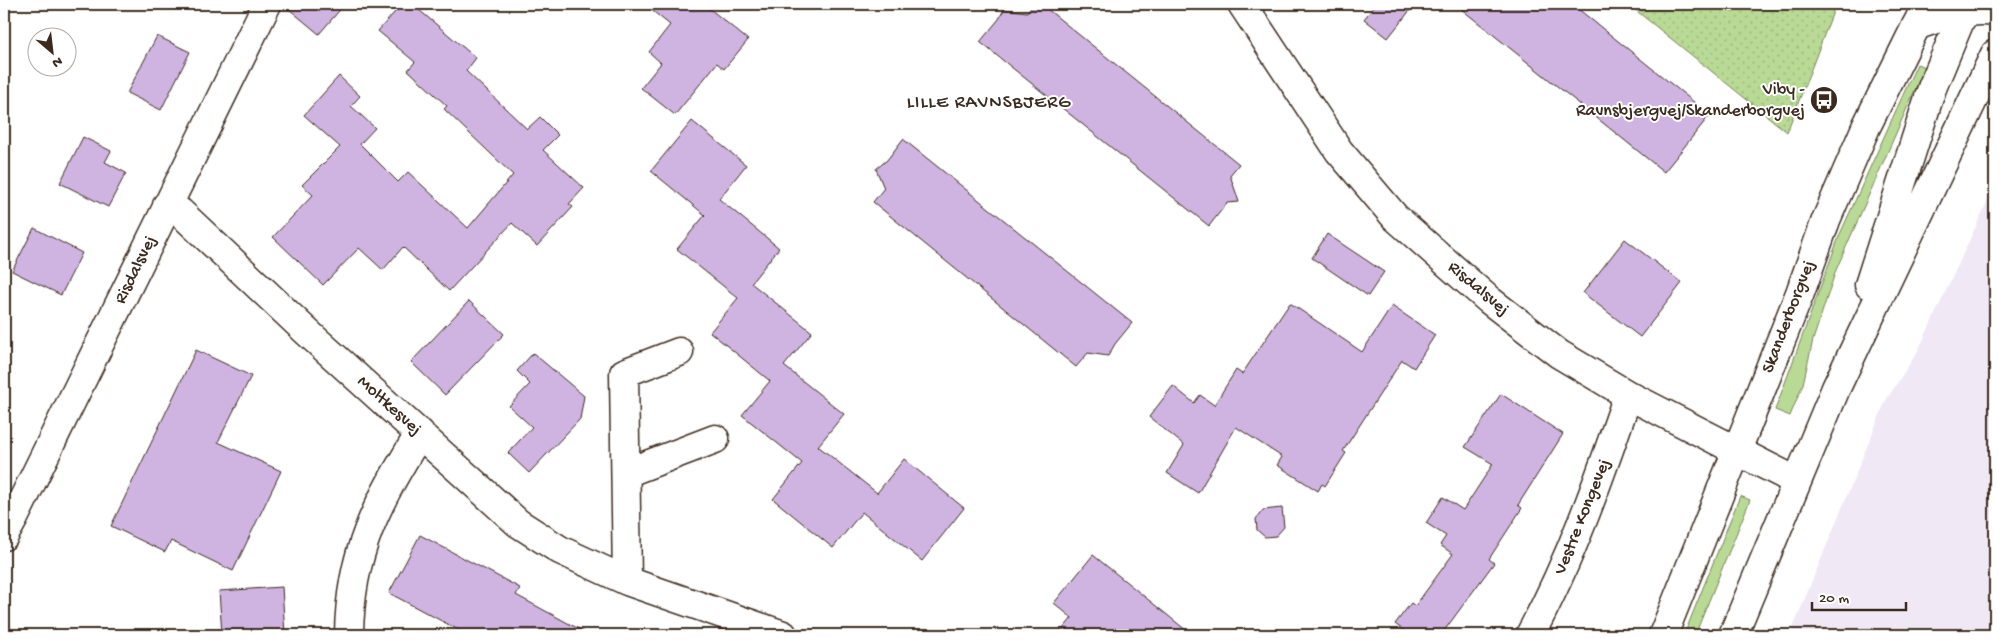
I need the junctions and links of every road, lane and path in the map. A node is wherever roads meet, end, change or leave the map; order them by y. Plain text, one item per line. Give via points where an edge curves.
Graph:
1 (267, 4) edge
2 (1242, 4) edge
3 (1962, 7) edge
4 (1995, 12) edge
5 (1922, 15) edge
6 (1995, 34) edge
7 (1995, 54) edge
8 (168, 205) junction
9 (679, 352) dead end
10 (1836, 388) junction
11 (1628, 395) junction
12 (420, 434) junction
13 (715, 439) dead end
14 (1736, 451) junction
15 (626, 473) junction
16 (1796, 482) junction
17 (4, 536) edge
18 (627, 581) junction
19 (349, 635) edge
20 (783, 635) edge
21 (1530, 635) edge
22 (1663, 635) edge
23 (1733, 635) edge

1 - 8 street, Risdalsvej
2 - 11 street, Risdalsvej via 1339,151 1396,217 1489,300 1559,354
3 - 4 street
3 - 5 street via 1940,17
3 - 6 street
3 - 10 street via 1932,88
5 - 14 street, Skanderborgvej via 1866,127 1826,220
7 - 10 street
8 - 12 street, Moltkesvej via 180,212
8 - 17 street, Risdalsvej
9 - 15 street via 624,373
10 - 16 street
11 - 14 street, Risdalsvej
11 - 21 street, Vestre Kongevej via 1596,491 1549,600
12 - 18 street, Moltkesvej via 518,523 560,550
12 - 19 street via 374,512 362,543 354,573
13 - 15 street
14 - 16 street, Risdalsvej
14 - 22 street, Skanderborgvej
15 - 18 street
16 - 23 street
18 - 20 street, Moltkesvej

